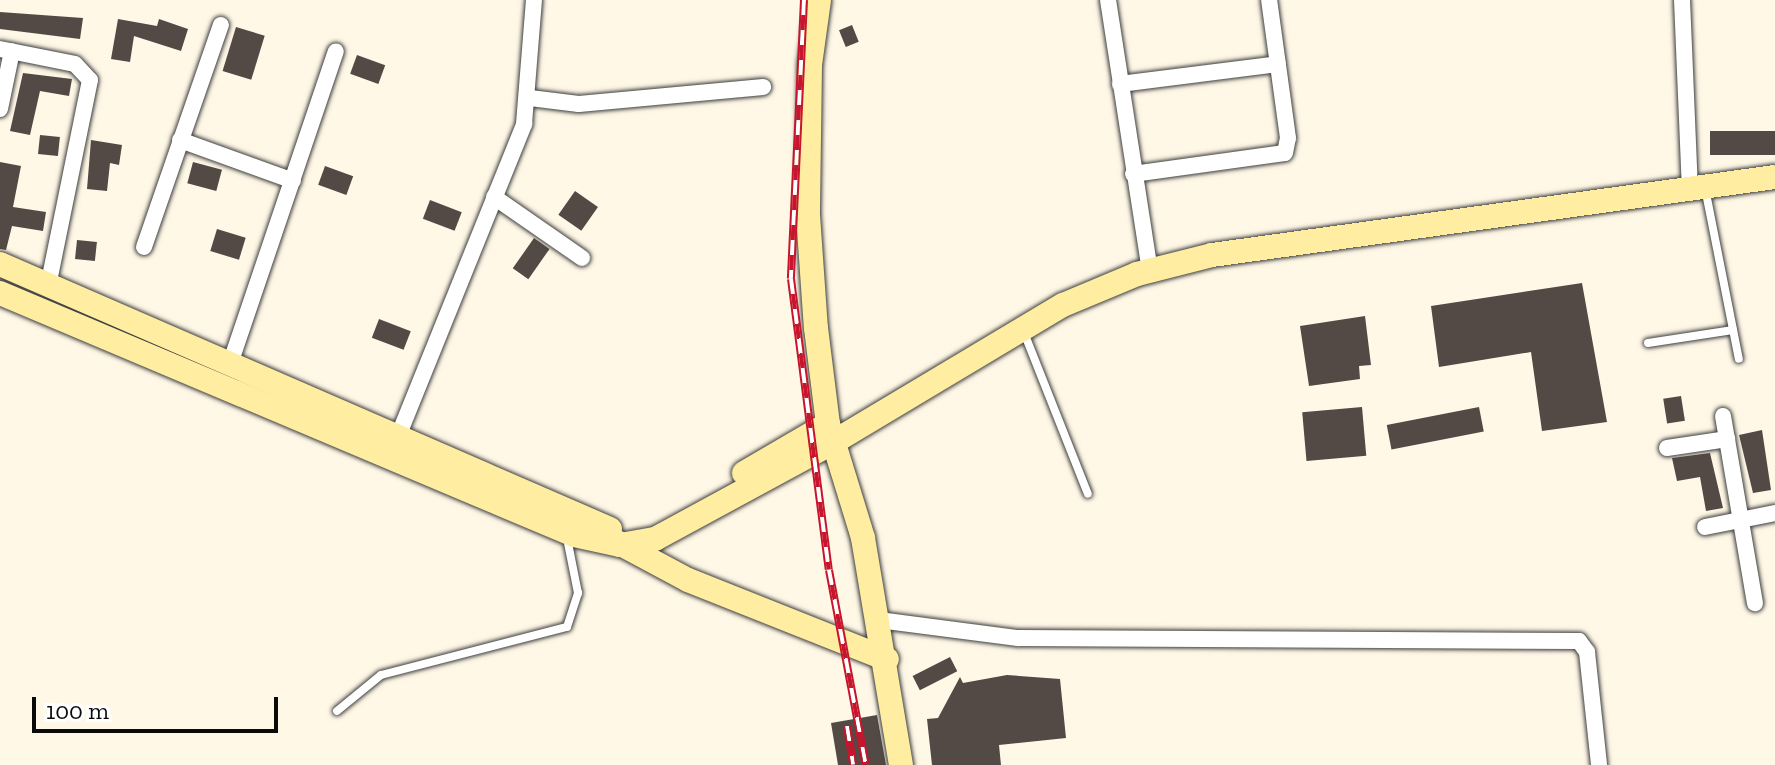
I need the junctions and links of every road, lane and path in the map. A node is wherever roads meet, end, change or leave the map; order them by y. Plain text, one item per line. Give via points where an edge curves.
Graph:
1 (534, 0) edge
2 (819, 0) edge
3 (1108, 0) edge
4 (1269, 0) edge
5 (1682, 0) edge
6 (221, 25) dead end
7 (6, 50) edge
8 (336, 51) dead end
9 (1278, 64) junction
10 (1120, 84) junction
11 (763, 87) dead end
12 (530, 98) junction
13 (0, 109) edge
14 (180, 140) junction
15 (1133, 174) junction
16 (1775, 177) edge
17 (293, 181) junction
18 (1698, 188) junction
19 (494, 197) junction
20 (144, 247) dead end
21 (582, 258) dead end
22 (0, 264) edge
23 (1150, 271) junction
24 (48, 287) junction
25 (0, 293) edge
26 (1023, 329) junction
27 (1733, 330) junction
28 (1648, 343) dead end
29 (1739, 359) dead end
30 (230, 364) junction
31 (1723, 416) dead end
32 (830, 434) junction
33 (397, 439) junction
34 (1727, 439) junction
35 (1667, 448) dead end
36 (1088, 494) dead end
37 (1775, 513) edge
38 (1740, 520) junction
39 (1705, 527) dead end
40 (600, 528) junction
41 (566, 532) junction
42 (620, 545) junction
43 (1755, 603) dead end
44 (879, 620) junction
45 (887, 659) junction
46 (337, 711) dead end
47 (901, 765) edge
48 (1599, 765) edge

1 - 12 street
2 - 32 street via 810,65 808,215
3 - 10 street
4 - 9 street
5 - 18 street
6 - 14 street
7 - 13 street
7 - 24 street via 75,64 90,80
8 - 17 street
9 - 10 street
9 - 15 street via 1288,138 1285,153
10 - 15 street
11 - 12 street via 579,104
12 - 19 street
14 - 17 street
14 - 20 street
15 - 23 street
16 - 18 street
17 - 30 street
18 - 23 street via 1212,255
18 - 27 lane
19 - 21 street
19 - 33 street
22 - 24 street
23 - 26 street via 1063,305
24 - 30 street
25 - 41 street
26 - 32 street
26 - 36 lane
27 - 28 lane
27 - 29 lane
30 - 33 street
31 - 34 street
32 - 40 street via 651,527
32 - 42 street via 655,539
32 - 44 street via 852,496
33 - 40 street
34 - 35 street
34 - 38 street
37 - 38 street
38 - 39 street
38 - 43 street
40 - 42 street
41 - 42 street
41 - 46 lane via 578,593 567,627 381,675
42 - 45 street via 688,580
44 - 45 street
44 - 48 street via 1018,638 1579,641 1587,652
45 - 47 street

